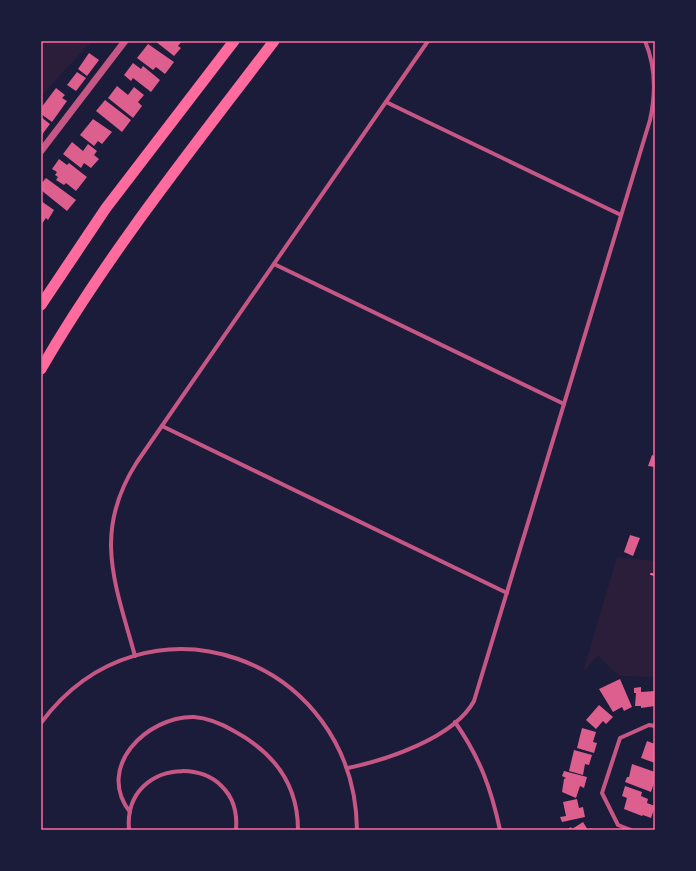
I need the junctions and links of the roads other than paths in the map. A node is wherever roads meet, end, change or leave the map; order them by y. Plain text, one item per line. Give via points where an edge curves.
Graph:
1 (124, 41) edge
2 (234, 41) edge
3 (274, 41) edge
4 (428, 41) edge
5 (645, 41) edge
6 (386, 102) junction
7 (41, 150) edge
8 (621, 215) junction
9 (274, 264) junction
10 (41, 304) edge
11 (41, 369) edge
12 (564, 404) junction
13 (162, 426) junction
14 (507, 593) junction
15 (135, 656) junction
16 (455, 722) junction
17 (41, 723) edge
18 (655, 726) edge
19 (348, 768) junction
20 (130, 812) junction
21 (129, 830) edge
22 (236, 830) edge
23 (298, 830) edge
24 (357, 830) edge
25 (500, 830) edge
26 (631, 830) edge

1 - 7 street
2 - 10 highway via 106,208
3 - 11 highway via 120,245
4 - 6 street
5 - 8 street via 653,71 653,101 650,120
6 - 8 street
6 - 9 street
8 - 12 street
9 - 12 street
9 - 13 street
12 - 14 street
13 - 14 street
13 - 15 street via 125,481 116,503 111,531 112,570
14 - 16 street via 474,701
15 - 17 street via 106,668 81,683 59,701
15 - 19 street via 194,650 233,656 263,670 292,688 314,711 336,742
16 - 19 street via 403,753
16 - 25 street via 471,744 479,761
18 - 26 street via 649,725 620,738 602,792 618,825
19 - 24 street via 354,795
20 - 21 street
20 - 22 street via 139,793 154,779 173,771 194,771 213,779 228,794 236,814
20 - 23 street via 120,796 117,784 118,770 126,756 143,736 156,727 178,719 195,717 210,720 233,730 253,742 271,758 290,788 296,806

